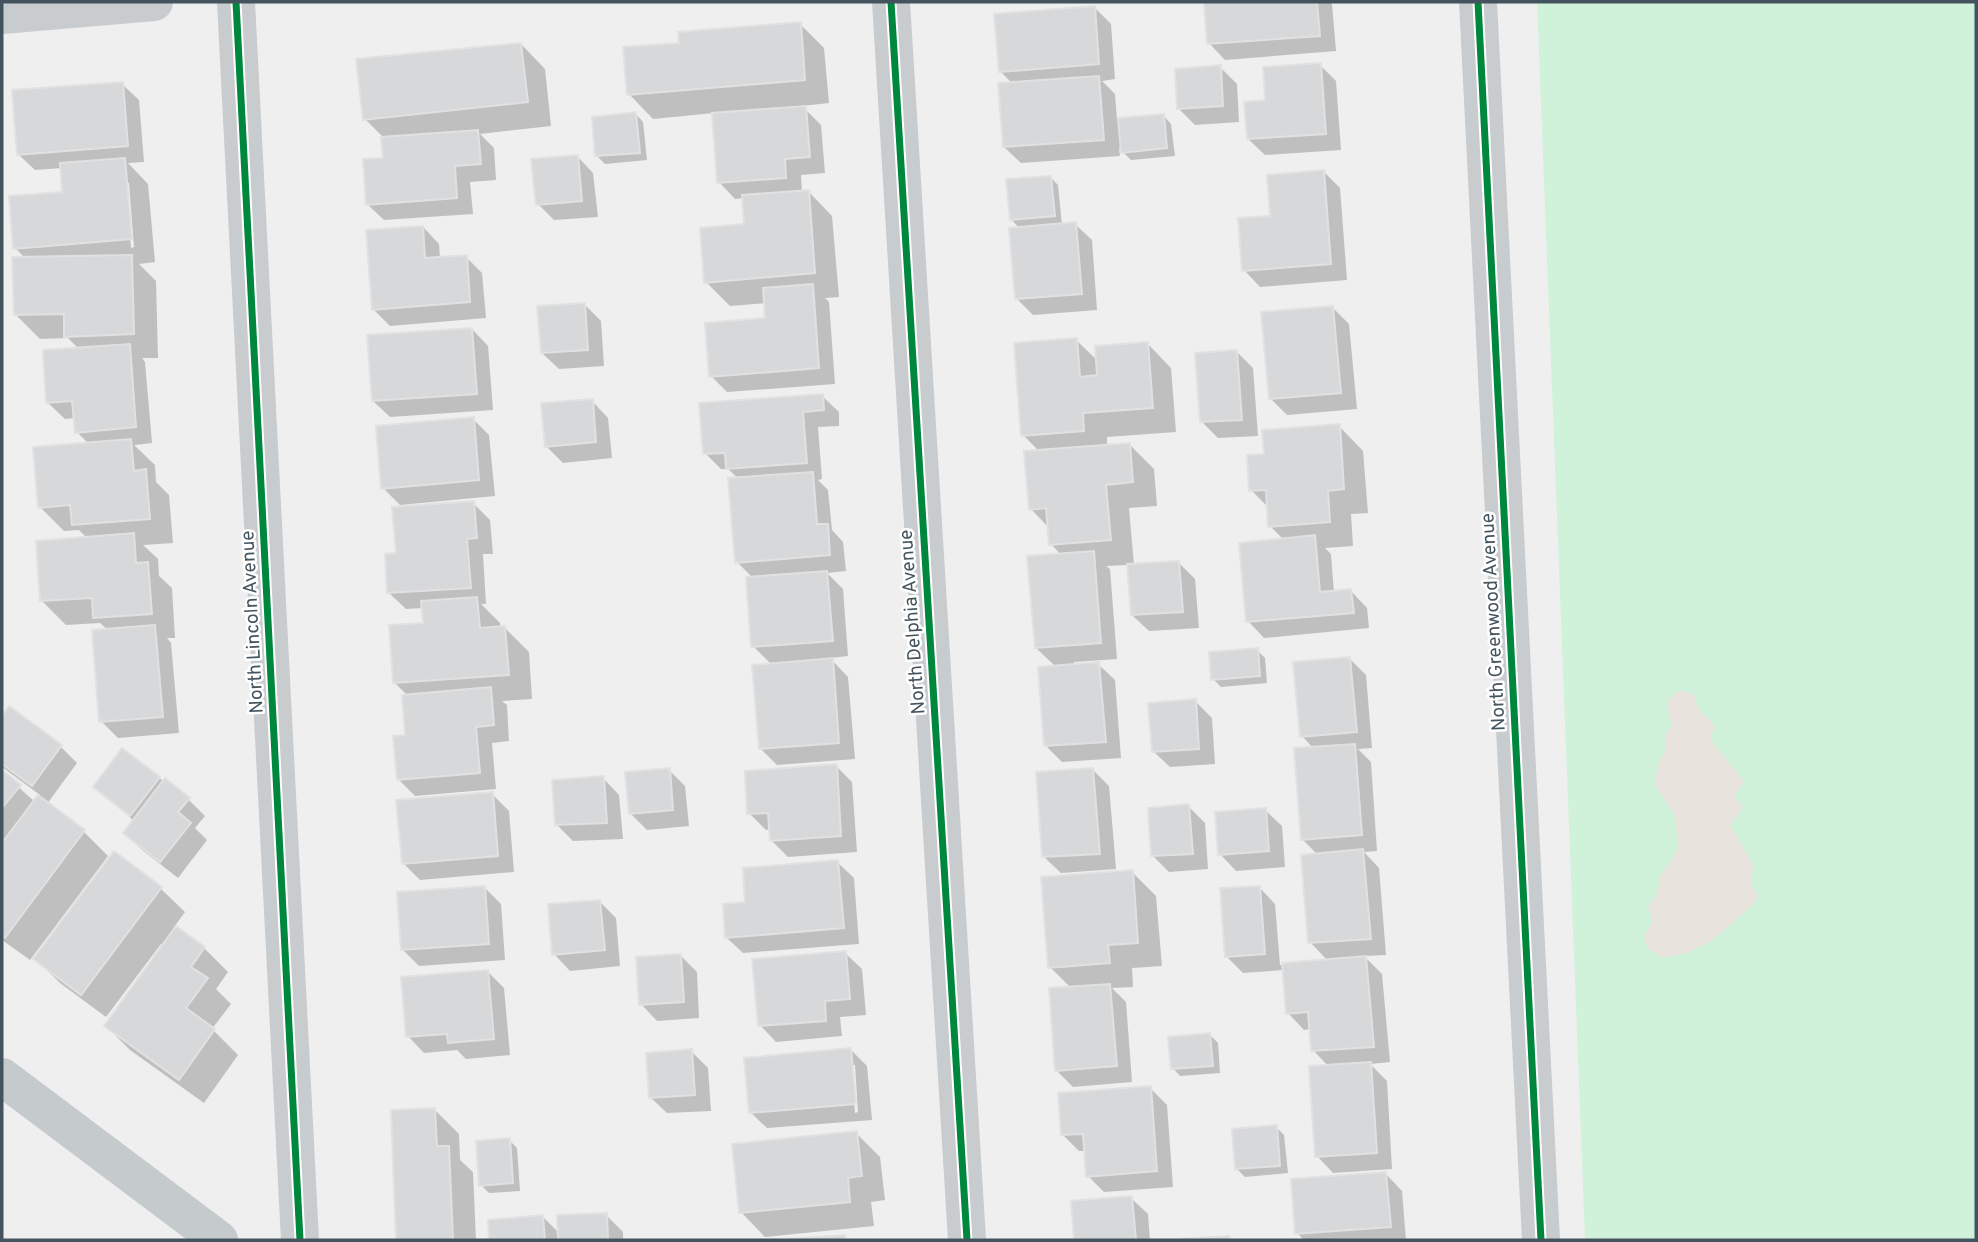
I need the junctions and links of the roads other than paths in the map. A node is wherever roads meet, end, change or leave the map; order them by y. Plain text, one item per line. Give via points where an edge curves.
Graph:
1 (154, 2) edge
2 (236, 2) edge
3 (891, 2) edge
4 (1478, 2) edge
5 (2, 15) edge
6 (2, 1077) edge
7 (214, 1239) edge
8 (300, 1240) edge
9 (967, 1240) edge
10 (1542, 1240) edge

1 - 5 street
2 - 8 street, North Lincoln Avenue
3 - 9 street, North Delphia Avenue
4 - 10 street, North Greenwood Avenue
6 - 7 main road

